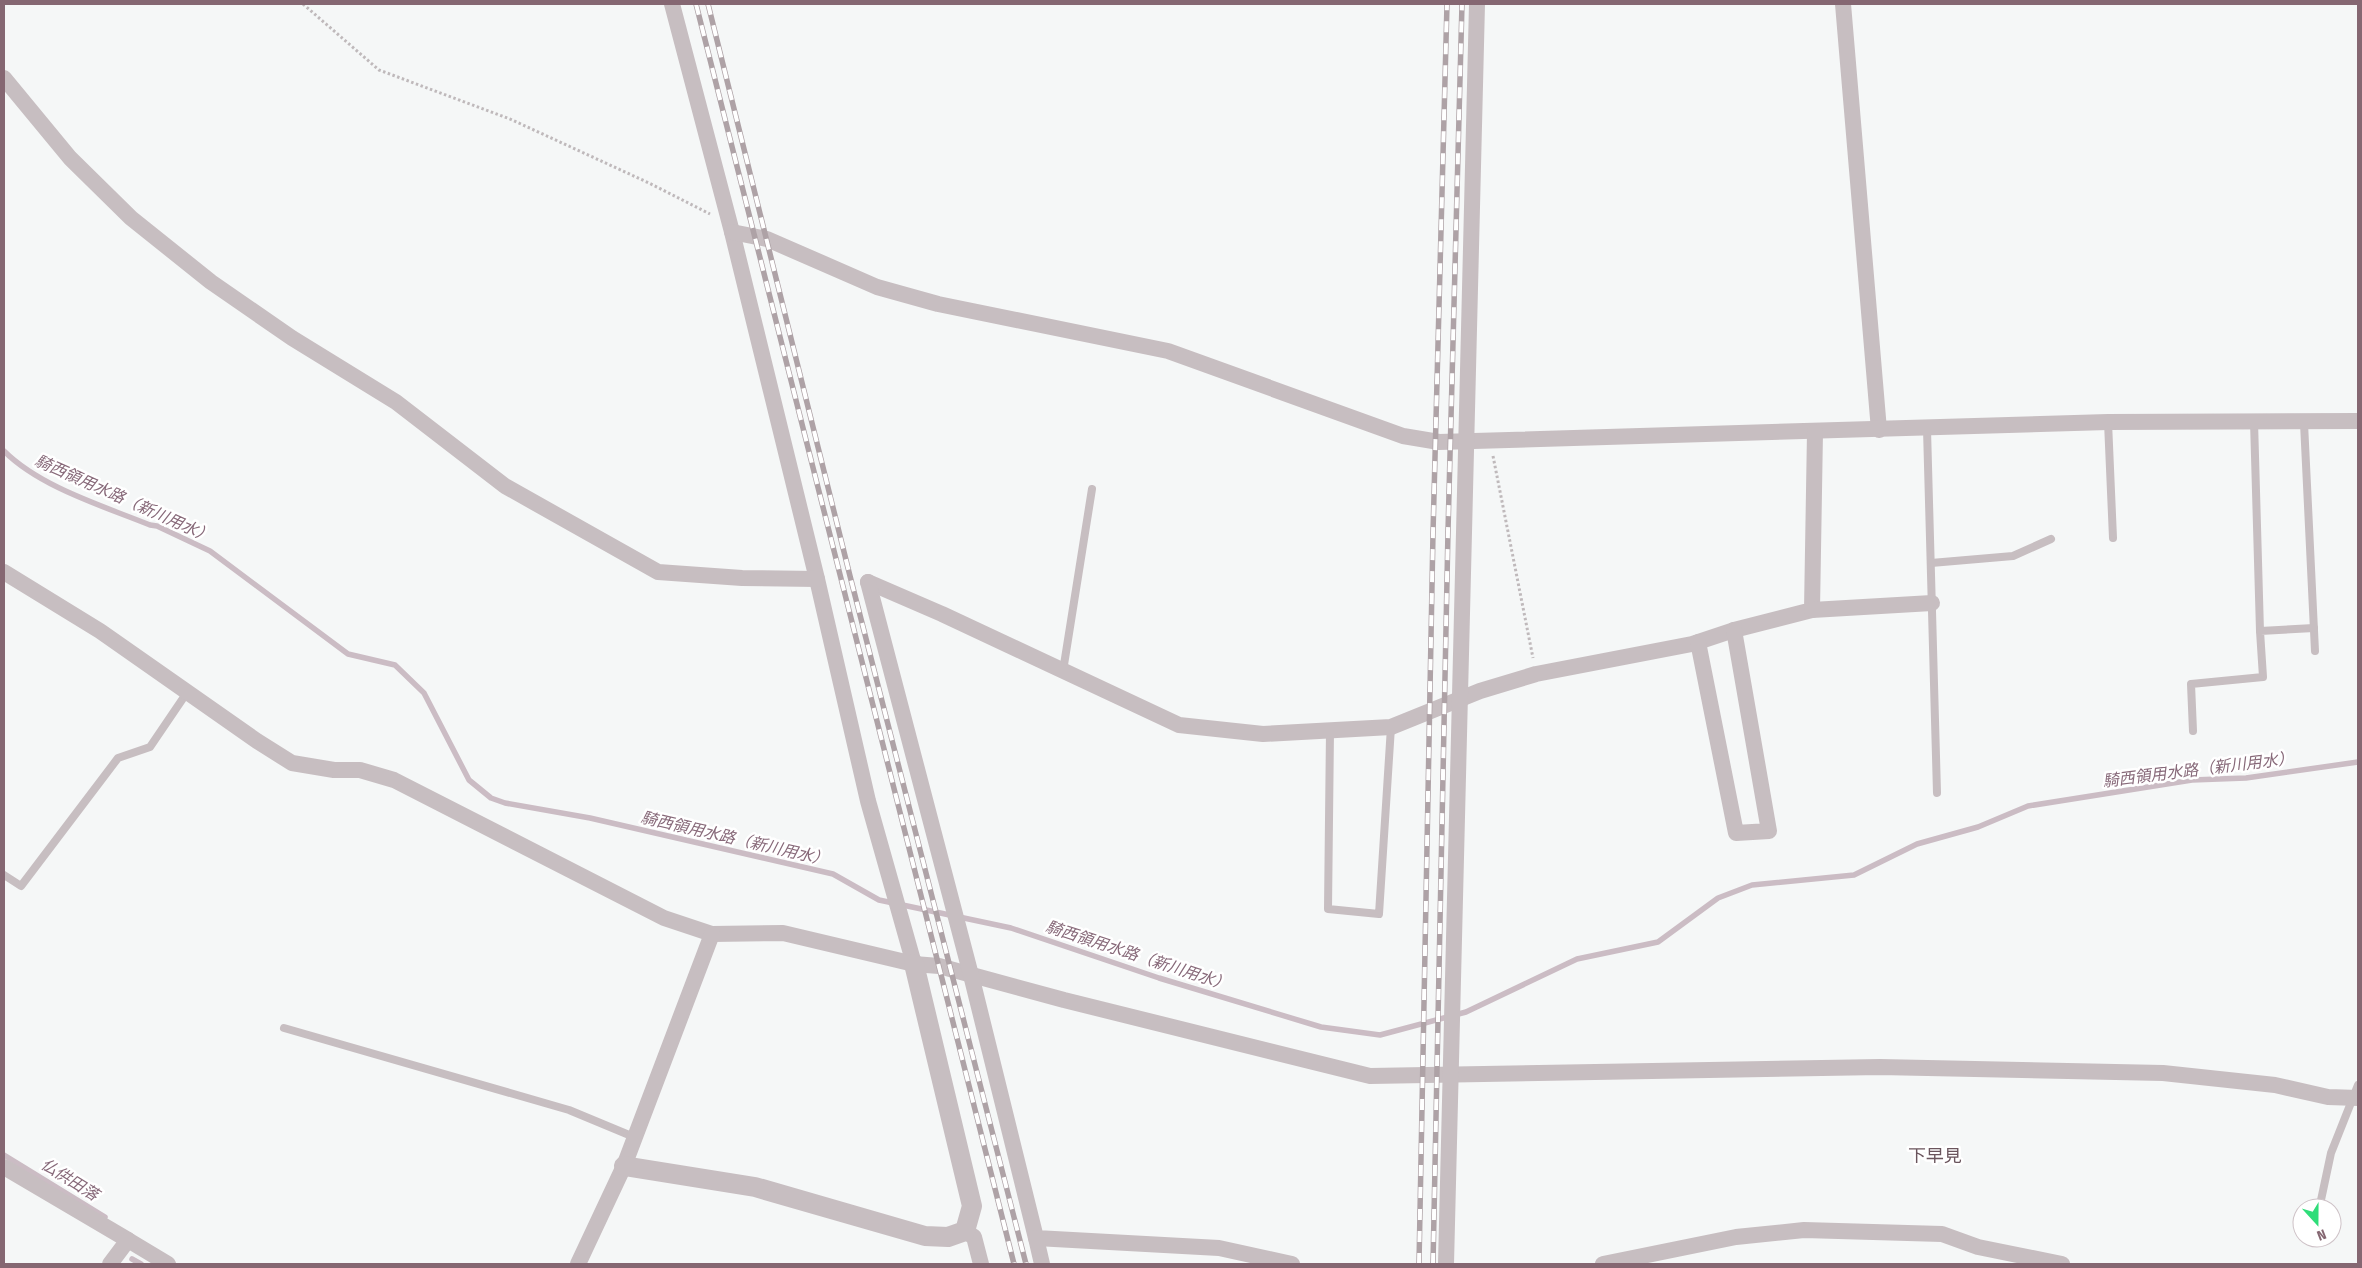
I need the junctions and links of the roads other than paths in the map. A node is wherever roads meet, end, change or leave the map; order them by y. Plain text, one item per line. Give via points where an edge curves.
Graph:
1 (672, 4) edge
2 (1477, 4) edge
3 (1843, 4) edge
4 (4, 78) edge
5 (732, 232) junction
6 (2254, 421) junction
7 (2358, 421) edge
8 (2108, 422) junction
9 (2304, 423) junction
10 (1927, 429) junction
11 (1879, 430) junction
12 (1815, 432) junction
13 (1467, 440) junction
14 (1092, 488) dead end
15 (2113, 538) dead end
16 (2051, 539) dead end
17 (1930, 563) junction
18 (4, 572) edge
19 (817, 579) junction
20 (1932, 603) junction
21 (1812, 610) junction
22 (2314, 628) junction
23 (1734, 630) junction
24 (2260, 631) junction
25 (1698, 642) junction
26 (2315, 651) dead end
27 (1063, 671) junction
28 (188, 691) junction
29 (1460, 699) junction
30 (1391, 727) junction
31 (1330, 731) junction
32 (2193, 731) dead end
33 (1937, 793) dead end
34 (4, 875) edge
35 (712, 934) junction
36 (914, 964) junction
37 (971, 975) junction
38 (284, 1028) dead end
39 (1451, 1075) junction
40 (2356, 1094) edge
41 (634, 1137) junction
42 (624, 1166) junction
43 (4, 1167) edge
44 (2321, 1198) edge
45 (965, 1231) junction
46 (1036, 1238) junction
47 (128, 1240) junction
48 (110, 1264) edge
49 (168, 1264) edge
50 (578, 1264) edge
51 (981, 1264) edge
52 (1042, 1264) edge
53 (1292, 1264) edge
54 (1446, 1264) edge
55 (1603, 1264) edge
56 (2062, 1264) edge

1 - 5 street
2 - 13 street
3 - 11 street
4 - 19 street via 70,158 131,218 211,282 292,338 396,402 505,486 658,572
5 - 13 street via 767,239 877,287 938,304 1168,351 1403,436 1439,442
5 - 19 street
6 - 8 street
6 - 9 street
6 - 24 lane
7 - 9 street
8 - 10 street
8 - 15 lane
9 - 22 lane
10 - 11 street
10 - 17 lane
11 - 12 street
12 - 13 street
12 - 21 street
13 - 29 street
14 - 27 lane
16 - 17 lane via 2013,556
17 - 20 lane
18 - 28 street via 100,631
19 - 36 street via 868,801
20 - 21 street
20 - 33 lane
21 - 23 street
22 - 24 lane
22 - 26 lane
23 - 25 street
23 - 25 street via 1769,831 1736,833
24 - 32 lane via 2263,677 2191,684
25 - 29 street via 1536,674
27 - 31 street via 1179,725 1263,734
27 - 37 street via 868,582
28 - 34 lane via 150,747 118,758 21,886
28 - 35 street via 292,763 334,770 360,770 394,780 664,918
29 - 30 street
29 - 39 street
30 - 31 street
30 - 31 lane via 1379,914 1328,909
35 - 36 street via 783,933
35 - 41 street
36 - 37 street via 939,966
36 - 45 street via 972,1206
37 - 39 street via 1370,1076
37 - 46 street
38 - 41 lane via 569,1110
39 - 40 street via 1880,1067 2163,1073 2275,1085 2328,1097
39 - 54 street
40 - 44 lane via 2331,1153
41 - 42 street
42 - 45 street via 755,1187 925,1236 948,1237
42 - 50 street
43 - 47 street
45 - 51 street via 974,1237
46 - 52 street
46 - 53 street via 1219,1248
47 - 48 street
47 - 49 street
55 - 56 street via 1736,1237 1804,1230 1942,1234 1978,1247

